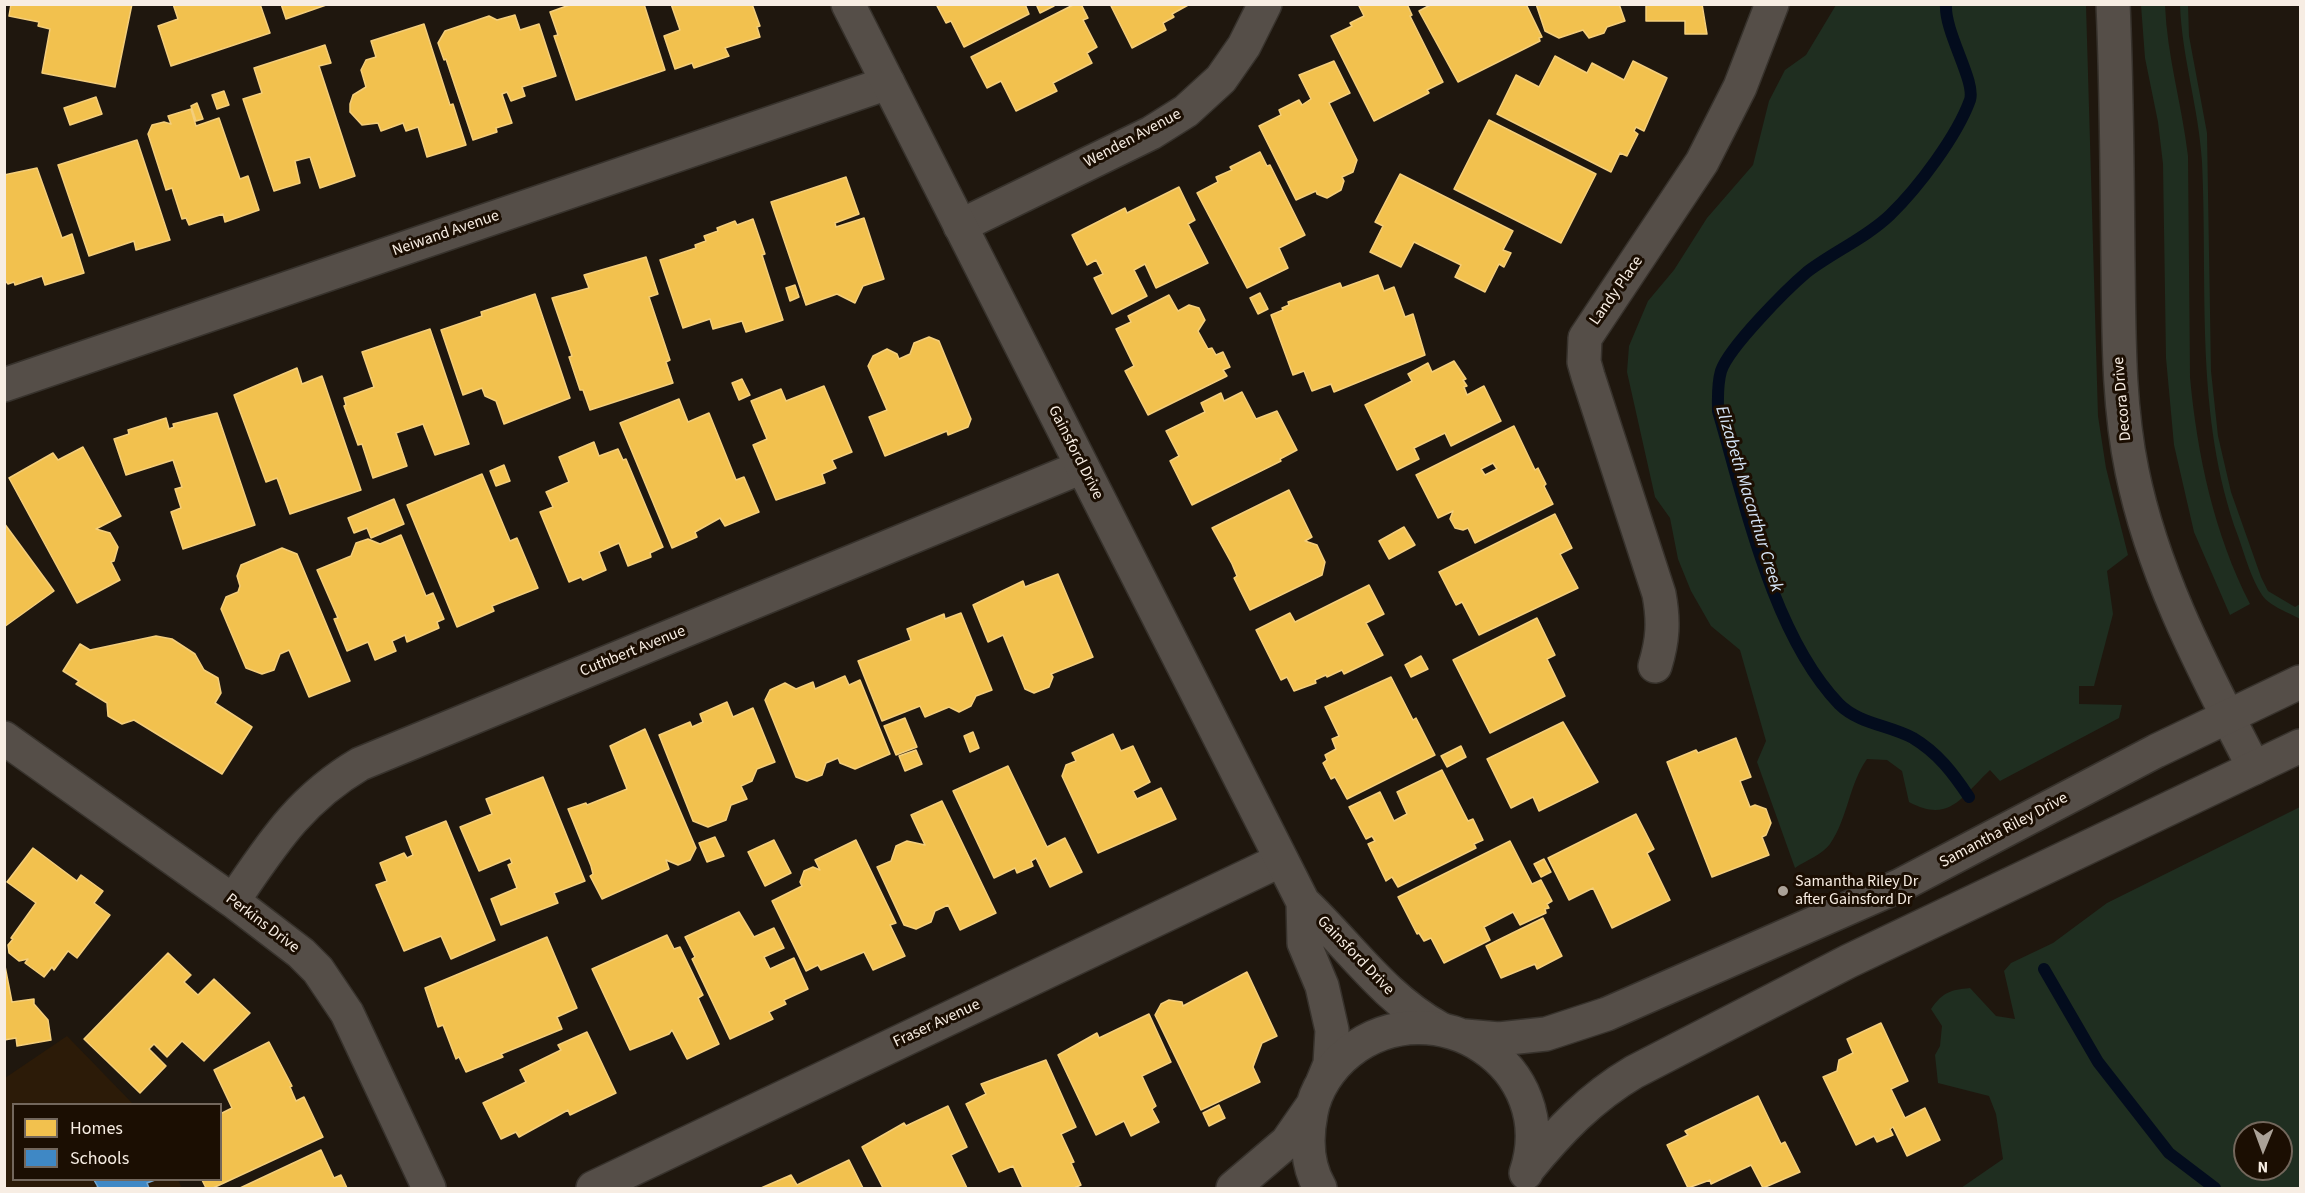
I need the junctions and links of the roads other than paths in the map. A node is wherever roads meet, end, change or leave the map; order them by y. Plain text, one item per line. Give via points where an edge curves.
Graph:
1 (848, 4) edge
2 (1265, 4) edge
3 (1772, 4) edge
4 (2113, 4) edge
5 (888, 83) junction
6 (960, 226) junction
7 (4, 385) edge
8 (1082, 467) junction
9 (1655, 666) dead end
10 (2301, 682) edge
11 (2228, 717) junction
12 (4, 738) edge
13 (2301, 746) edge
14 (2254, 768) junction
15 (1281, 860) junction
16 (233, 901) junction
17 (1303, 902) junction
18 (1452, 1032) junction
19 (1318, 1093) junction
20 (1523, 1179) edge
21 (429, 1188) edge
22 (593, 1188) edge
23 (1233, 1188) edge
24 (1320, 1188) edge

1 - 5 street, Gainsford Drive
2 - 6 street, Wenden Avenue via 1244,46 1221,79 1186,111 1151,133
3 - 9 street, Landy Place via 1740,87 1702,162 1585,338 1583,349 1588,376 1659,594 1664,621
4 - 11 street, Decora Drive via 2119,364 2127,446 2164,580 2190,644
5 - 6 street, Gainsford Drive
5 - 7 street, Neiwand Avenue
6 - 8 street, Gainsford Drive
8 - 15 street, Gainsford Drive
8 - 16 street, Cuthbert Avenue via 360,764 309,800
10 - 11 street, Samantha Riley Drive
11 - 14 street, Decora Drive
11 - 18 street, Samantha Riley Drive via 2156,750 1901,885 1607,1014 1546,1034 1499,1040
12 - 16 street, Perkins Drive
13 - 14 street
14 - 20 street via 1849,962 1634,1072 1611,1085 1573,1117
15 - 17 street, Gainsford Drive
15 - 22 street, Fraser Avenue
16 - 21 street, Perkins Drive via 301,953 334,990
17 - 18 street, Gainsford Drive via 1388,991 1423,1019
17 - 19 street, Gainsford Drive via 1304,943 1322,986 1332,1030 1330,1064
18 - 19 street, Samantha Riley Drive via 1412,1027 1377,1035 1340,1059
18 - 20 street, Gainsford Drive via 1488,1049 1508,1068 1522,1091 1532,1144
19 - 23 street via 1287,1142
19 - 24 street via 1308,1132 1309,1159

